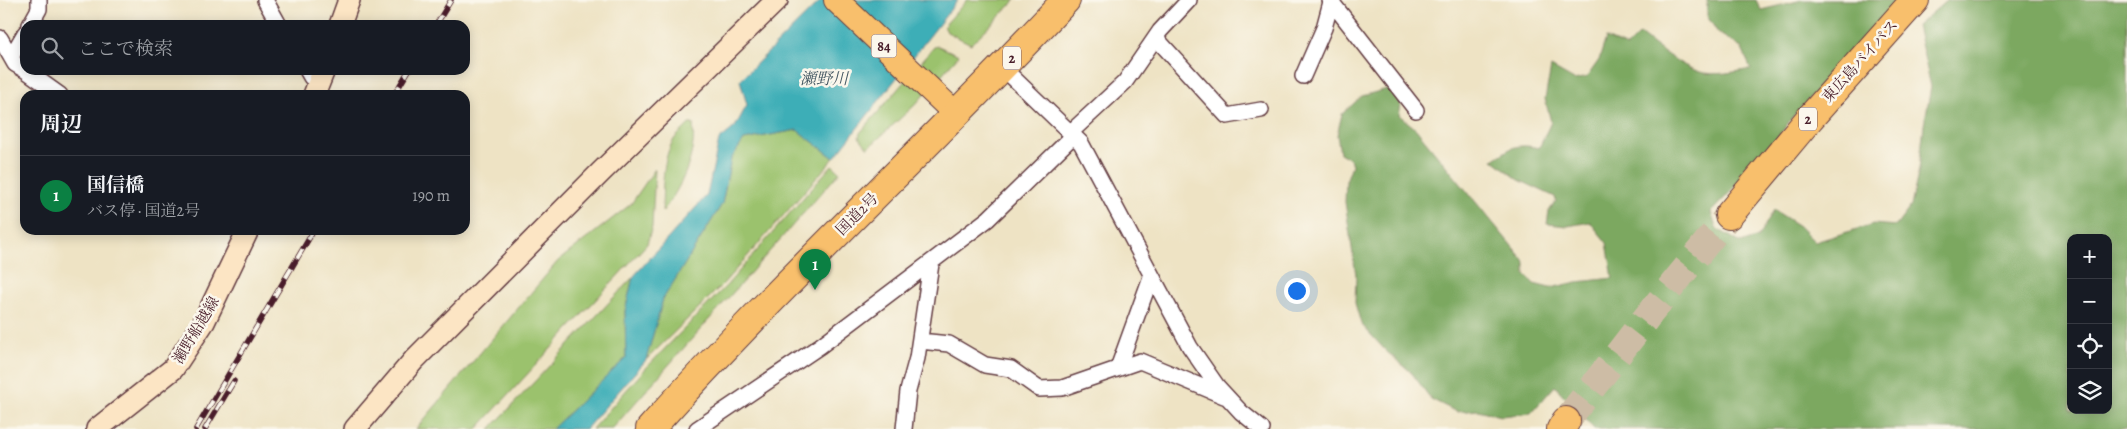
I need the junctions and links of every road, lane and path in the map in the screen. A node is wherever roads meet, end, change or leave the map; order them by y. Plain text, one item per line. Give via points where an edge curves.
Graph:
1 (40, 0) edge
2 (265, 0) edge
3 (349, 0) edge
4 (777, 0) edge
5 (836, 0) edge
6 (1066, 0) edge
7 (1189, 0) edge
8 (1915, 0) edge
9 (1330, 1) edge
10 (33, 20) edge
11 (276, 20) edge
12 (342, 20) edge
13 (0, 38) edge
14 (1156, 38) junction
15 (20, 42) edge
16 (12, 57) junction
17 (20, 67) edge
18 (1003, 68) junction
19 (32, 75) edge
20 (1303, 76) dead end
21 (53, 90) edge
22 (1261, 110) dead end
23 (1416, 110) dead end
24 (956, 114) junction
25 (1072, 134) junction
26 (1729, 215) tunnel mouth
27 (246, 235) edge
28 (931, 264) junction
29 (1151, 277) junction
30 (920, 341) junction
31 (1118, 368) junction
32 (1227, 397) junction
33 (97, 429) edge
34 (355, 429) edge
35 (650, 429) edge
36 (696, 429) edge
37 (904, 429) edge
38 (1262, 429) edge

1 - 10 street
2 - 11 street
3 - 12 street
4 - 34 street via 421,353
5 - 24 main road, 84
6 - 18 highway, 国道2号 / 2
7 - 14 street
8 - 26 highway, 東広島バイパス / 2
9 - 20 street via 1324,28
9 - 23 street
13 - 16 street
14 - 22 street via 1227,116
14 - 25 street via 1124,82
15 - 16 street
16 - 17 street
18 - 24 highway, 国道2号 / 2
18 - 25 street
19 - 21 street
24 - 35 highway, 国道2号 / 2
25 - 28 street via 988,219
25 - 29 street via 1081,142
27 - 33 street, 瀬野船越線 via 204,322 173,369
28 - 30 street
28 - 36 street via 820,346
29 - 31 street
29 - 32 street via 1190,347
30 - 31 street via 949,344 985,365 1011,369 1039,389 1062,388
30 - 37 street via 908,390
31 - 32 street via 1140,361
32 - 38 street

